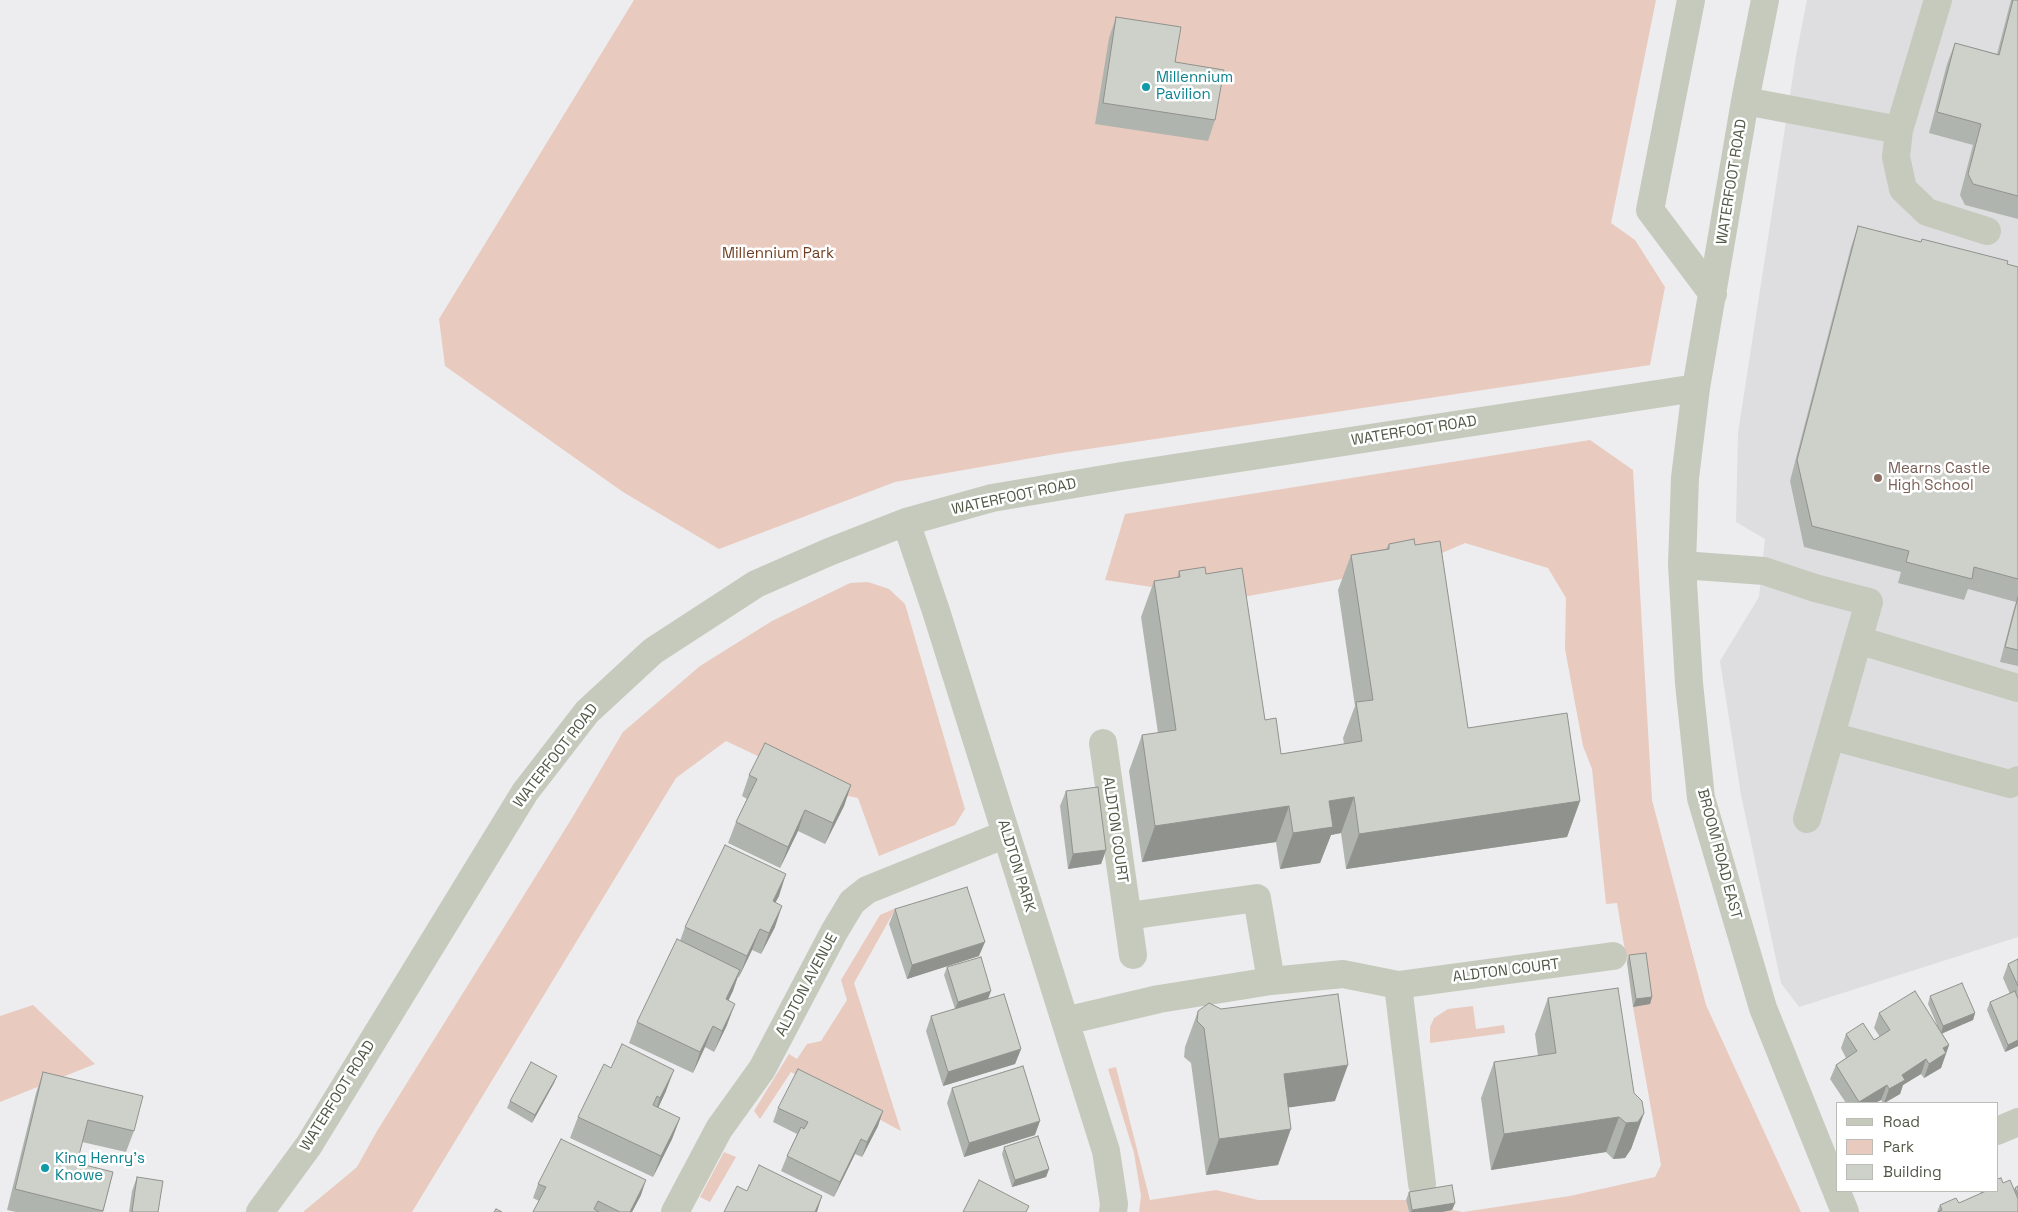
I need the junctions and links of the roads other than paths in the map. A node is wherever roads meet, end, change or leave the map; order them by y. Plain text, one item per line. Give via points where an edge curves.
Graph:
1 (1691, 0) edge
2 (1765, 0) edge
3 (1938, 0) edge
4 (1745, 101) junction
5 (1899, 130) junction
6 (1987, 231) dead end
7 (1713, 294) junction
8 (1696, 388) junction
9 (906, 522) junction
10 (1682, 565) junction
11 (1858, 640) junction
12 (2018, 688) edge
13 (1831, 736) junction
14 (1102, 743) dead end
15 (2018, 780) edge
16 (1807, 819) dead end
17 (1006, 834) junction
18 (1128, 916) junction
19 (1132, 955) dead end
20 (1613, 956) dead end
21 (1271, 981) junction
22 (1398, 985) junction
23 (1065, 1021) junction
24 (2018, 1122) edge
25 (1998, 1131) edge
26 (1422, 1184) dead end
27 (1836, 1190) edge
28 (1837, 1192) edge
29 (260, 1212) edge
30 (675, 1212) edge
31 (1113, 1212) edge
32 (1845, 1212) edge

1 - 7 street via 1650,210
2 - 4 street, WATERFOOT ROAD
3 - 5 street
4 - 5 street
4 - 7 street, WATERFOOT ROAD
5 - 6 street via 1896,157 1903,189 1927,212
7 - 8 street, WATERFOOT ROAD
8 - 9 street, WATERFOOT ROAD via 992,498
8 - 10 street, BROOM ROAD EAST via 1686,478
9 - 17 street, ALDTON PARK
9 - 29 street, WATERFOOT ROAD via 756,584 653,651 587,712 524,792 309,1145
10 - 11 street via 1764,571 1869,602
10 - 27 street, BROOM ROAD EAST via 1689,684 1701,798 1763,1008
11 - 12 street
11 - 13 street
13 - 15 street via 2010,784
13 - 16 street
14 - 18 street, ALDTON COURT
17 - 23 street, ALDTON PARK
17 - 30 street, ALDTON AVENUE via 867,890 852,902 762,1069 719,1129
18 - 19 street, ALDTON COURT
18 - 21 street via 1257,898
20 - 22 street, ALDTON COURT
21 - 22 street, ALDTON COURT via 1343,974
21 - 23 street, ALDTON COURT via 1159,1000
22 - 26 street
23 - 31 street, ALDTON PARK via 1106,1151
24 - 25 street
28 - 32 street, BROOM ROAD EAST

